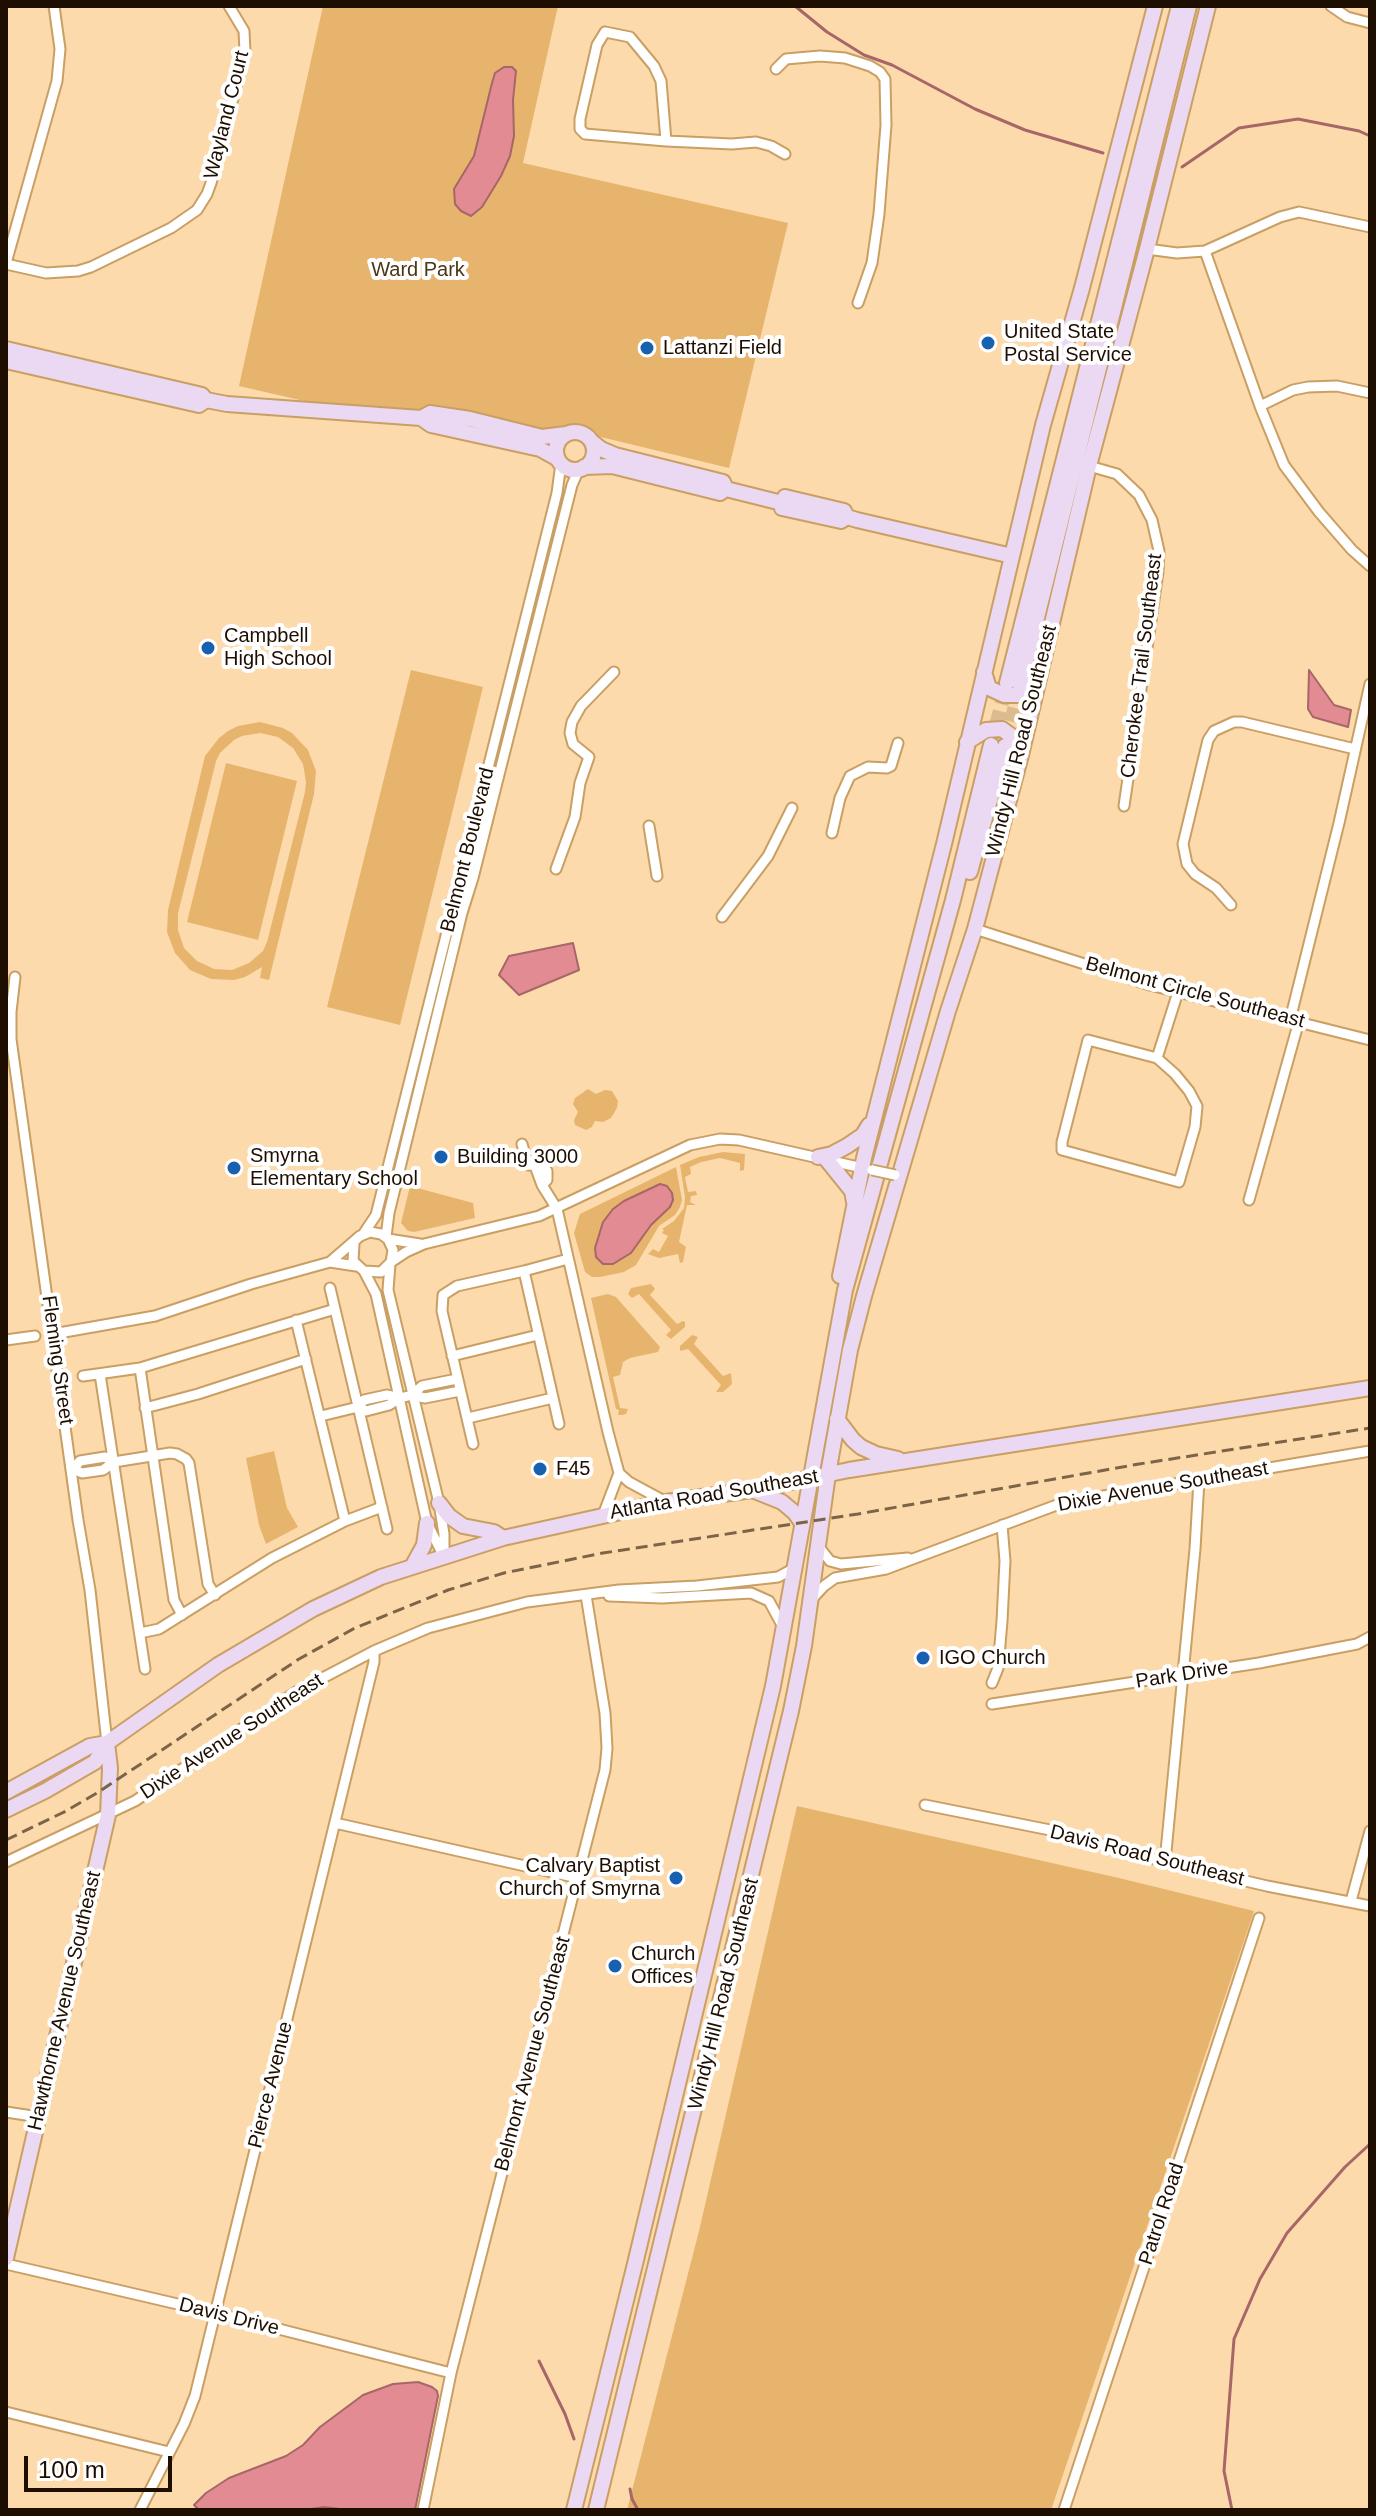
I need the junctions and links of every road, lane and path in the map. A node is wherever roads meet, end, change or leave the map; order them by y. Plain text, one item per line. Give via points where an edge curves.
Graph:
1 (54, 6) edge
2 (229, 6) edge
3 (1155, 6) edge
4 (1179, 6) edge
5 (1189, 6) edge
6 (1208, 6) edge
7 (1331, 6) edge
8 (1370, 23) edge
9 (776, 69) dead end
10 (666, 141) junction
11 (785, 154) dead end
12 (1370, 227) edge
13 (1147, 249) junction
14 (1205, 251) junction
15 (6, 263) edge
16 (858, 303) dead end
17 (6, 349) edge
18 (6, 361) edge
19 (1370, 393) edge
20 (206, 400) junction
21 (1260, 406) junction
22 (421, 418) junction
23 (566, 434) junction
24 (591, 441) junction
25 (560, 461) junction
26 (1089, 466) junction
27 (582, 468) junction
28 (726, 489) junction
29 (1012, 556) junction
30 (1370, 566) edge
31 (614, 672) dead end
32 (984, 672) junction
33 (1038, 683) junction
34 (1370, 684) edge
35 (967, 742) junction
36 (898, 743) dead end
37 (1355, 749) junction
38 (1021, 755) junction
39 (1124, 806) dead end
40 (792, 808) dead end
41 (649, 826) dead end
42 (832, 833) dead end
43 (556, 869) dead end
44 (657, 876) dead end
45 (1231, 905) dead end
46 (722, 917) dead end
47 (975, 929) junction
48 (15, 977) dead end
49 (1178, 992) junction
50 (1294, 1020) junction
51 (1370, 1040) edge
52 (1157, 1058) junction
53 (874, 1118) junction
54 (522, 1144) dead end
55 (822, 1158) junction
56 (867, 1169) junction
57 (897, 1176) junction
58 (1249, 1200) dead end
59 (854, 1204) junction
60 (557, 1209) junction
61 (364, 1233) junction
62 (387, 1238) junction
63 (354, 1244) junction
64 (424, 1244) junction
65 (568, 1259) junction
66 (330, 1262) junction
67 (390, 1263) junction
68 (360, 1269) junction
69 (524, 1271) junction
70 (330, 1288) dead end
71 (335, 1309) junction
72 (296, 1320) junction
73 (53, 1334) junction
74 (538, 1335) junction
75 (35, 1336) dead end
76 (6, 1340) edge
77 (452, 1356) junction
78 (306, 1359) junction
79 (140, 1368) junction
80 (100, 1374) junction
81 (83, 1376) dead end
82 (457, 1379) junction
83 (1370, 1388) edge
84 (460, 1391) junction
85 (412, 1395) junction
86 (400, 1398) junction
87 (553, 1398) junction
88 (358, 1407) junction
89 (145, 1408) junction
90 (321, 1416) junction
91 (468, 1418) junction
92 (837, 1419) junction
93 (559, 1424) dead end
94 (473, 1444) dead end
95 (1370, 1451) edge
96 (152, 1456) junction
97 (907, 1460) junction
98 (114, 1462) junction
99 (73, 1469) junction
100 (619, 1473) junction
101 (828, 1474) junction
102 (809, 1478) junction
103 (1199, 1480) junction
104 (752, 1490) junction
105 (666, 1502) junction
106 (439, 1503) junction
107 (382, 1507) junction
108 (603, 1515) junction
109 (345, 1521) junction
110 (427, 1523) junction
111 (802, 1523) junction
112 (1002, 1525) junction
113 (387, 1529) dead end
114 (503, 1538) junction
115 (818, 1546) junction
116 (444, 1556) junction
117 (916, 1558) junction
118 (412, 1567) junction
119 (795, 1567) junction
120 (215, 1595) junction
121 (586, 1595) junction
122 (810, 1601) junction
123 (182, 1615) junction
124 (784, 1631) junction
125 (140, 1633) junction
126 (1370, 1637) edge
127 (374, 1651) junction
128 (145, 1669) dead end
129 (1182, 1676) junction
130 (992, 1683) dead end
131 (992, 1704) dead end
132 (107, 1743) junction
133 (77, 1774) junction
134 (110, 1782) junction
135 (6, 1792) edge
136 (925, 1805) dead end
137 (6, 1810) edge
138 (108, 1815) junction
139 (335, 1823) junction
140 (1370, 1831) edge
141 (6, 1862) edge
142 (1165, 1862) junction
143 (578, 1878) junction
144 (1351, 1901) junction
145 (1370, 1906) edge
146 (1259, 1918) dead end
147 (6, 2112) edge
148 (39, 2117) junction
149 (6, 2261) edge
150 (216, 2313) junction
151 (451, 2373) junction
152 (6, 2412) edge
153 (169, 2452) junction
154 (140, 2510) edge
155 (423, 2510) edge
156 (574, 2510) edge
157 (596, 2510) edge
158 (1064, 2510) edge

1 - 15 street via 60,49 57,81
2 - 15 street, Wayland Court via 244,31 245,52 207,194 197,210 171,228 78,271 46,273
3 - 29 main road, Windy Hill Road Southeast
4 - 5 main road, Windy Hill Road Southeast via 1014,684
6 - 13 main road, Windy Hill Road Southeast
7 - 8 street
9 - 16 street via 786,59 845,58 870,66 885,79 879,214 872,263
10 - 10 street via 585,134 580,129 597,45 605,32 630,37 654,66 661,81
10 - 11 street via 756,142
12 - 14 street via 1299,212
13 - 14 street
13 - 26 main road, Windy Hill Road Southeast
14 - 21 street
17 - 20 main road
18 - 20 main road via 199,405
19 - 21 street via 1308,387
20 - 22 main road
21 - 30 street via 1284,465
22 - 23 main road via 430,413 542,437
22 - 25 main road via 431,425 540,449
23 - 24 main road via 580,433
23 - 25 main road via 557,443
24 - 27 main road via 593,455
24 - 28 main road via 615,455 723,482
25 - 27 main road via 570,469
25 - 61 street, Belmont Boulevard via 557,493 376,1215
26 - 33 main road, Windy Hill Road Southeast
26 - 39 street, Cherokee Trail Southeast via 1117,474 1139,495 1159,551
27 - 28 main road via 612,466 720,493
27 - 62 street, Belmont Boulevard via 572,485 462,913
28 - 29 main road via 782,503 785,497
29 - 32 main road, Windy Hill Road Southeast
31 - 43 street via 572,722 573,744 589,757
32 - 33 main road via 989,688 1004,695 1032,690
32 - 35 main road, Windy Hill Road Southeast
33 - 38 main road, Windy Hill Road Southeast
34 - 37 street
35 - 38 main road via 986,730 1002,729 1017,740
35 - 53 main road, Windy Hill Road Southeast
36 - 42 street via 891,766 868,767 850,776
37 - 45 street via 1242,722 1214,731 1183,844 1187,864
37 - 50 street
38 - 47 main road, Windy Hill Road Southeast
40 - 46 street via 768,856
41 - 44 street
47 - 49 street, Belmont Circle Southeast
47 - 57 main road, Windy Hill Road Southeast
48 - 73 street, Fleming Street via 11,1039
49 - 50 street, Belmont Circle Southeast
49 - 52 street
50 - 51 street, Belmont Circle Southeast
50 - 58 street
52 - 52 street via 1088,1040 1062,1150 1179,1182 1197,1106
53 - 55 main road via 854,1142
53 - 56 main road, Windy Hill Road Southeast
54 - 60 street via 528,1165 535,1163 547,1171 542,1185
55 - 56 street
55 - 59 main road via 852,1191
55 - 60 street via 720,1139 690,1145
56 - 57 street, bridge
56 - 59 main road, Windy Hill Road Southeast
57 - 92 main road, Windy Hill Road Southeast
59 - 102 main road, Windy Hill Road Southeast via 825,1354
60 - 64 street
60 - 65 street
61 - 62 street
61 - 63 street
62 - 64 street
62 - 67 street via 393,1250
63 - 66 street
63 - 68 street via 352,1255
64 - 67 street
65 - 69 street
65 - 100 street
66 - 68 street
66 - 73 street via 155,1316
67 - 68 street via 375,1273
67 - 85 street via 388,1290
68 - 86 street via 376,1294
69 - 74 street
69 - 77 street via 457,1286 443,1295
70 - 71 street
71 - 72 street
71 - 88 street
72 - 78 street
72 - 79 street
73 - 99 street, Fleming Street
74 - 77 street
74 - 87 street
75 - 76 street
77 - 82 street
78 - 89 street
78 - 90 street
79 - 80 street
79 - 89 street
80 - 81 street
80 - 98 street
82 - 84 street
82 - 85 street via 422,1386
83 - 97 main road, Atlanta Road Southeast
84 - 85 street via 425,1398
84 - 91 street
85 - 86 street
85 - 106 street
86 - 88 street via 387,1395 364,1400
86 - 110 street
87 - 91 street
87 - 93 street
88 - 90 street
88 - 107 street
89 - 96 street
90 - 109 street
91 - 94 street
92 - 97 main road via 861,1447
92 - 101 main road, Windy Hill Road Southeast
95 - 103 street, Dixie Avenue Southeast
96 - 98 street
96 - 120 street via 177,1454 189,1463 208,1584
96 - 123 street via 174,1600
97 - 101 main road, Atlanta Road Southeast
98 - 99 street via 105,1457 80,1461
98 - 125 street
99 - 132 street, Fleming Street
100 - 105 street
100 - 108 street
101 - 102 main road, Atlanta Road Southeast
101 - 102 main road, Windy Hill Road Southeast via 832,1399 854,1288 998,746 845,1290
101 - 115 main road, Windy Hill Road Southeast
102 - 104 main road, Atlanta Road Southeast
102 - 111 main road, Windy Hill Road Southeast
103 - 112 street, Dixie Avenue Southeast via 1062,1503
103 - 129 street
104 - 105 main road, Atlanta Road Southeast
104 - 111 main road via 782,1502
105 - 108 main road, Atlanta Road Southeast
106 - 114 main road via 463,1526
106 - 116 street
107 - 109 street
107 - 113 street
108 - 114 main road, Atlanta Road Southeast
109 - 120 street
110 - 116 street
110 - 118 main road via 424,1545
111 - 119 main road, Windy Hill Road Southeast
112 - 117 street, Dixie Avenue Southeast
112 - 130 street via 1002,1621
114 - 116 main road, Atlanta Road Southeast
115 - 117 street, Dixie Avenue Southeast via 830,1561 841,1564
115 - 122 main road, Windy Hill Road Southeast
116 - 118 main road, Atlanta Road Southeast
117 - 122 street, Dixie Avenue Southeast via 835,1578
118 - 132 main road, Atlanta Road Southeast via 288,1623
119 - 121 street, Dixie Avenue Southeast via 778,1577
119 - 124 main road, Windy Hill Road Southeast
120 - 123 street
121 - 124 street, Dixie Avenue Southeast via 751,1593 769,1601
121 - 127 street, Dixie Avenue Southeast via 494,1609
121 - 143 street, Belmont Avenue Southeast via 607,1748
122 - 157 main road, Windy Hill Road Southeast via 781,1758
123 - 125 street
124 - 156 main road, Windy Hill Road Southeast
125 - 128 street
126 - 129 street, Park Drive via 1357,1644
127 - 138 street, Dixie Avenue Southeast via 279,1702
127 - 139 street, Pierce Avenue
129 - 131 street, Park Drive
129 - 142 street
132 - 133 main road, Atlanta Road Southeast via 95,1762
132 - 134 main road, Hawthorne Avenue Southeast
132 - 135 main road, Atlanta Road Southeast via 90,1746
133 - 134 main road
133 - 137 main road, Atlanta Road Southeast
134 - 138 main road, Hawthorne Avenue Southeast
136 - 142 street, Davis Road Southeast via 1050,1830
138 - 141 street, Dixie Avenue Southeast
138 - 148 main road, Hawthorne Avenue Southeast
139 - 143 street
139 - 150 street, Pierce Avenue
140 - 144 street
142 - 144 street, Davis Road Southeast
143 - 151 street, Belmont Avenue Southeast
144 - 145 street, Davis Road Southeast
146 - 158 street, Patrol Road
147 - 148 street
148 - 149 main road, Hawthorne Avenue Southeast
149 - 150 street, Davis Drive
150 - 151 street, Davis Drive
150 - 153 street, Pierce Avenue via 192,2404
151 - 155 street, Belmont Avenue Southeast
152 - 153 street
153 - 154 street, Pierce Avenue

